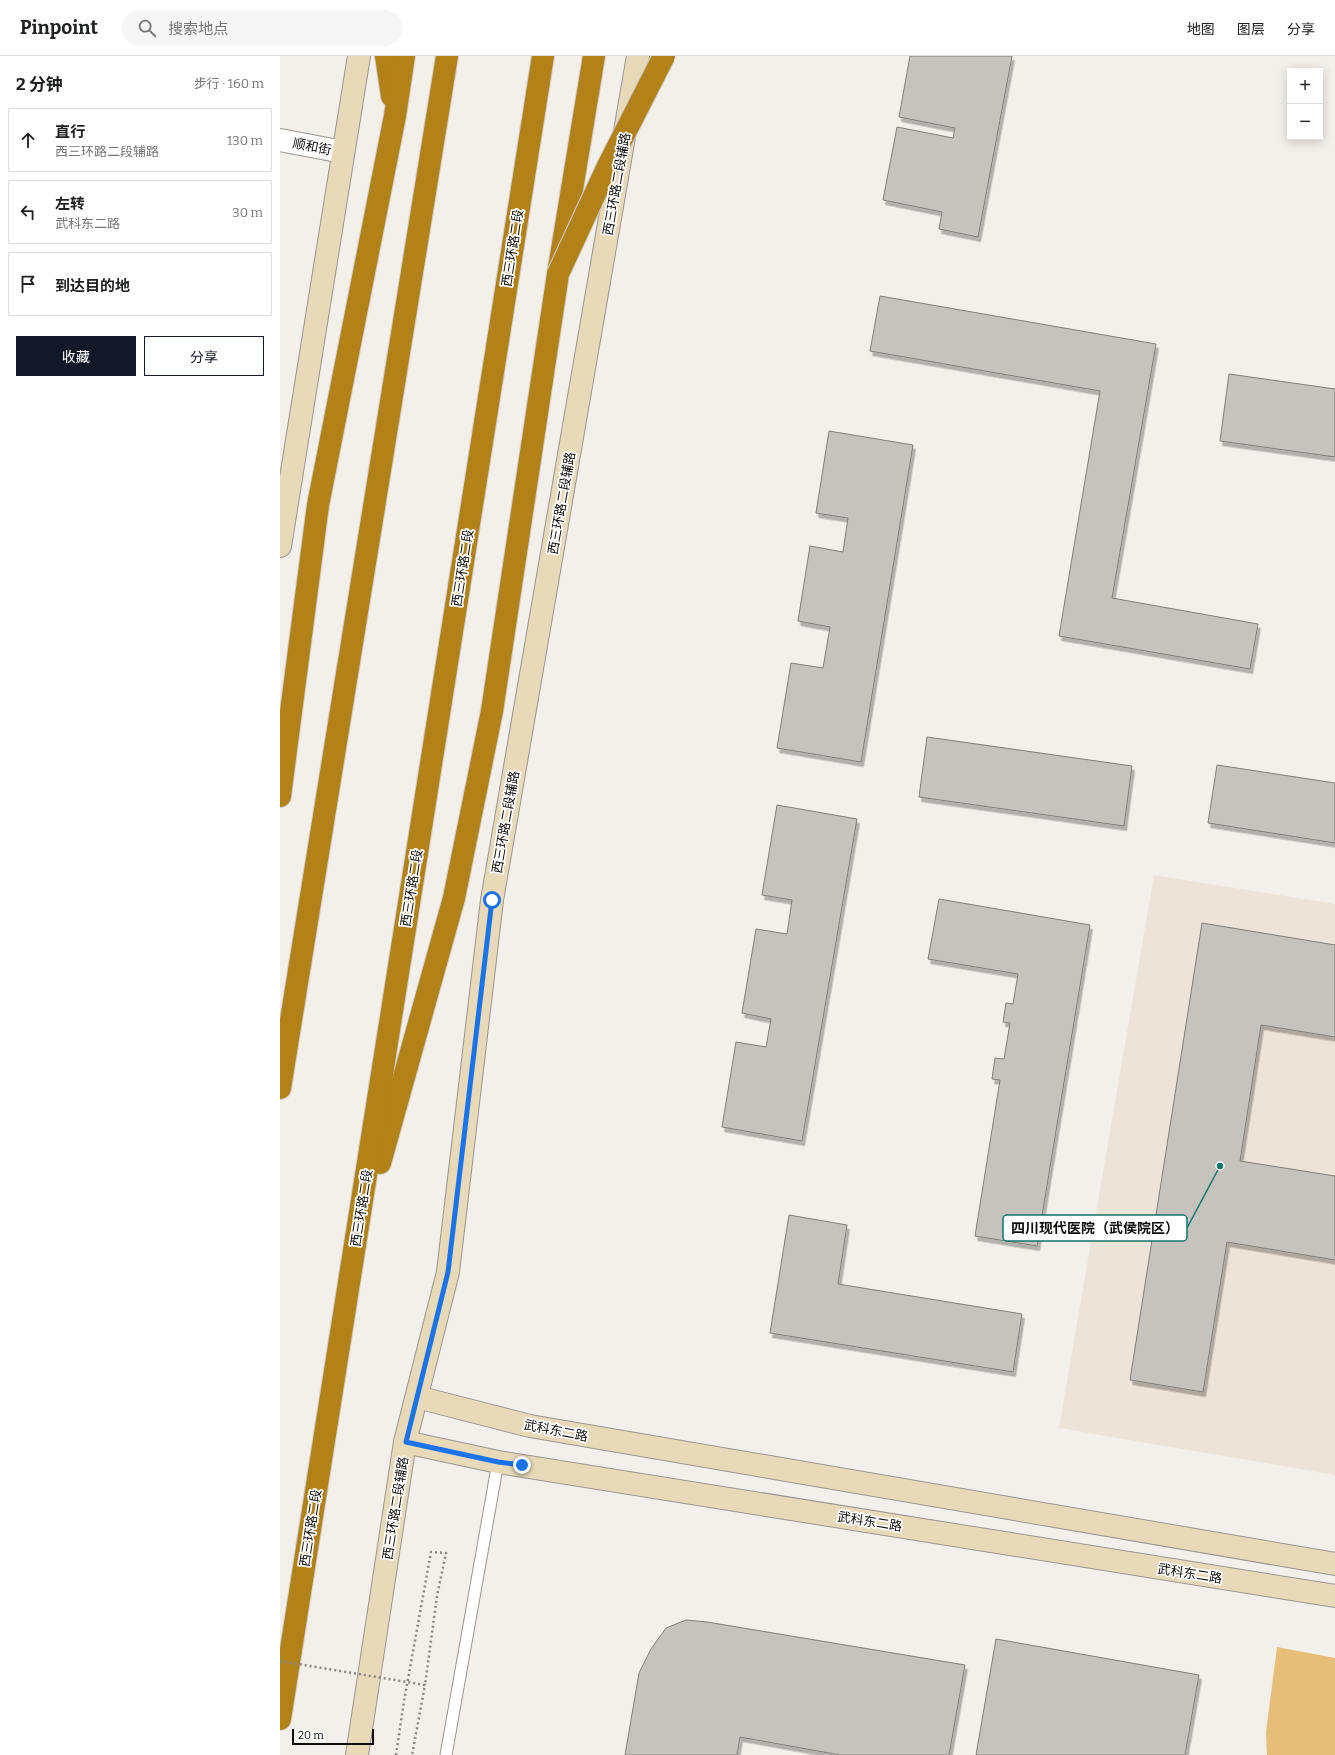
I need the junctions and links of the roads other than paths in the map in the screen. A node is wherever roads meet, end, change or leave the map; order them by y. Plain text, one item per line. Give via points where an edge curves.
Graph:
1 (358, 56) edge
2 (386, 56) edge
3 (404, 56) edge
4 (447, 56) edge
5 (543, 56) edge
6 (594, 56) edge
7 (638, 56) edge
8 (664, 56) edge
9 (395, 116) junction
10 (280, 140) edge
11 (343, 152) junction
12 (558, 274) junction
13 (280, 546) edge
14 (280, 796) edge
15 (280, 1088) edge
16 (352, 1262) junction
17 (417, 1397) junction
18 (406, 1442) junction
19 (498, 1462) junction
20 (1335, 1564) edge
21 (1335, 1596) edge
22 (280, 1720) edge
23 (357, 1755) edge
24 (446, 1755) edge

1 - 11 main road
2 - 9 highway
3 - 9 highway
4 - 15 highway
5 - 16 highway, 西三环路二段
6 - 12 highway, bridge
7 - 17 main road, 西三环路二段辅路 via 492,900 448,1272
8 - 12 highway, bridge via 607,168
9 - 14 highway via 318,504
10 - 11 street, 顺和街
11 - 13 main road
12 - 16 highway via 492,711 454,898
16 - 22 highway, 西三环路二段
17 - 18 main road, 西三环路二段辅路
17 - 20 main road, 武科东二路 via 530,1426
18 - 19 main road, 武科东二路
18 - 23 main road, 西三环路二段辅路
19 - 21 main road, 武科东二路
19 - 24 lane

